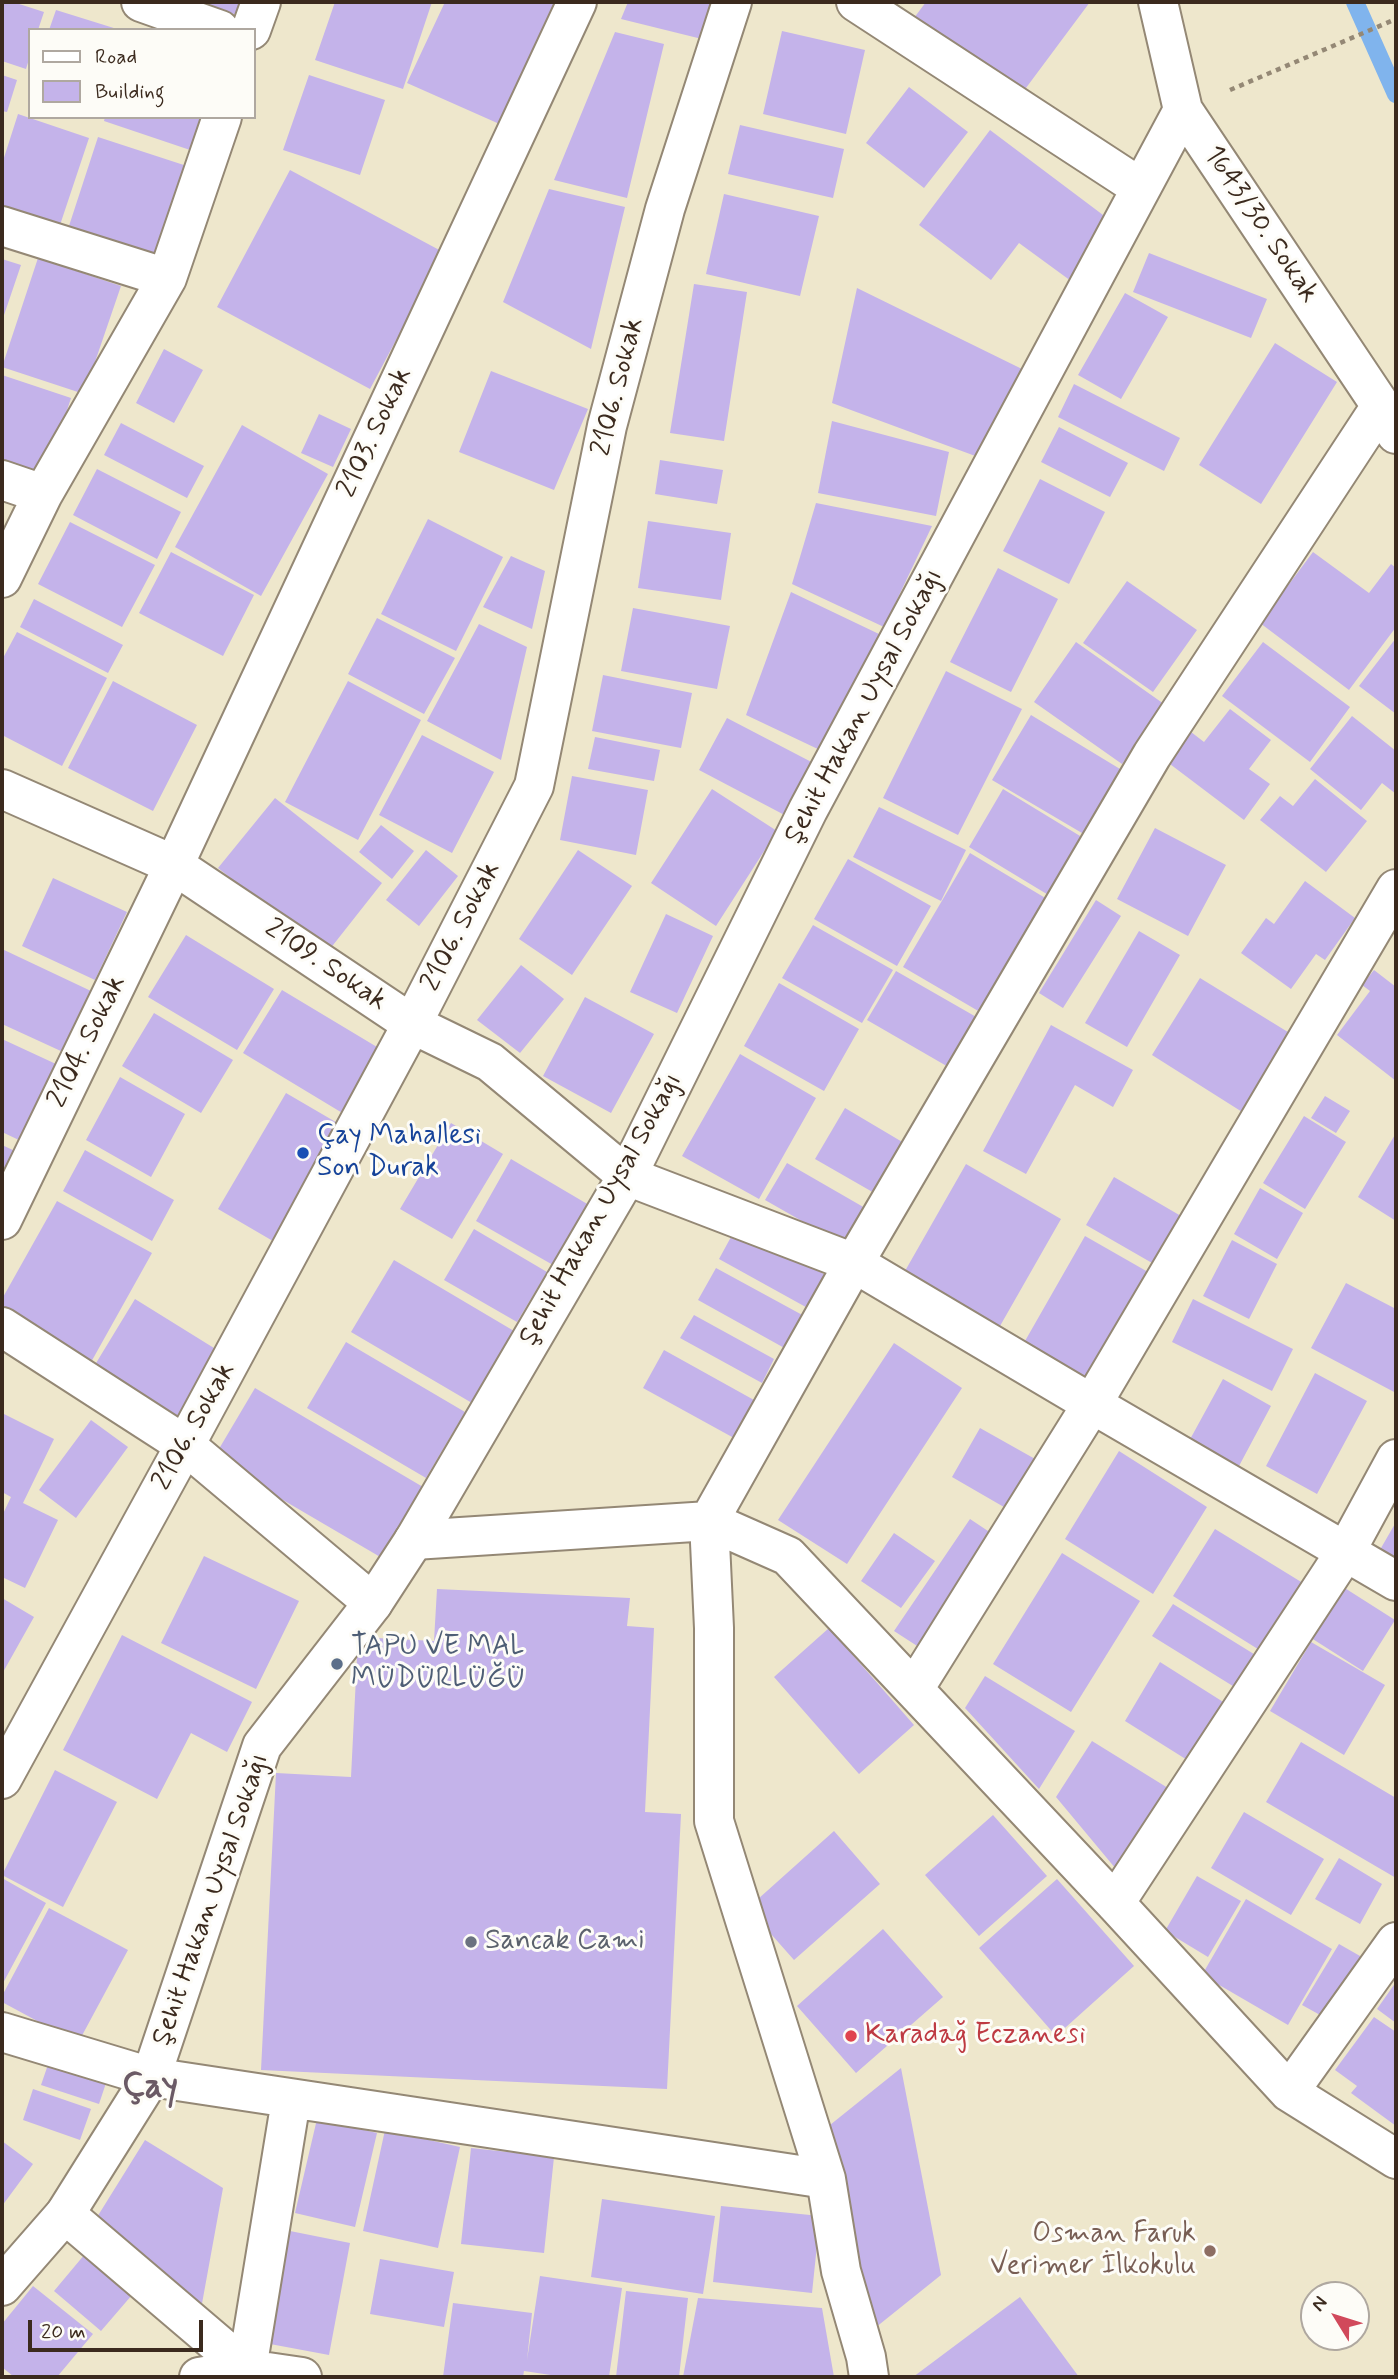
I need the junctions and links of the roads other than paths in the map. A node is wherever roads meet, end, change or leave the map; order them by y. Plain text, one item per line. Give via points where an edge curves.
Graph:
1 (141, 2) edge
2 (261, 2) edge
3 (577, 2) edge
4 (732, 2) edge
5 (856, 2) edge
6 (1158, 2) edge
7 (214, 28) edge
8 (252, 28) edge
9 (1183, 110) junction
10 (221, 119) edge
11 (1141, 188) junction
12 (2, 226) edge
13 (167, 278) junction
14 (1389, 420) edge
15 (2, 480) edge
16 (43, 494) junction
17 (2, 578) edge
18 (2, 789) edge
19 (174, 865) junction
20 (1396, 889) edge
21 (412, 1024) junction
22 (627, 1176) junction
23 (2, 1220) edge
24 (854, 1262) junction
25 (2, 1327) edge
26 (1092, 1404) junction
27 (185, 1446) junction
28 (1396, 1459) edge
29 (709, 1521) junction
30 (414, 1540) junction
31 (1346, 1551) junction
32 (1396, 1581) edge
33 (373, 1602) junction
34 (914, 1689) junction
35 (2, 1779) edge
36 (1115, 1903) junction
37 (1396, 1942) edge
38 (2, 2032) edge
39 (151, 2077) junction
40 (1289, 2092) junction
41 (291, 2099) junction
42 (1396, 2159) edge
43 (826, 2179) junction
44 (65, 2214) junction
45 (2, 2287) edge
46 (246, 2373) edge
47 (199, 2377) edge
48 (302, 2377) edge
49 (869, 2377) edge

1 - 7 street
2 - 8 street
3 - 19 street, 2103. Sokak
4 - 21 street, 2106. Sokak via 665,209 607,426 534,786
5 - 11 street
6 - 9 street, 1643/30. Sokak
9 - 11 street, Şehit Hakan Uysal Sokağı
9 - 14 street, 1643/30. Sokak
10 - 13 street
11 - 22 street, Şehit Hakan Uysal Sokağı via 808,810
12 - 13 street
13 - 16 street
14 - 24 street via 1152,755
15 - 16 street
16 - 17 street
18 - 19 street, 2109. Sokak
19 - 21 street, 2109. Sokak
19 - 23 street, 2104. Sokak
20 - 26 street
21 - 22 street, 2109. Sokak via 490,1062
21 - 27 street, 2106. Sokak
22 - 24 street, 2109. Sokak
22 - 30 street, Şehit Hakan Uysal Sokağı
24 - 26 street, 2109. Sokak
24 - 29 street
25 - 27 street
26 - 31 street, 2109. Sokak
26 - 34 street
27 - 33 street
27 - 35 street, 2106. Sokak
28 - 31 street
29 - 30 street
29 - 34 street via 788,1556
29 - 43 street via 714,1821
30 - 33 street, Şehit Hakan Uysal Sokağı
31 - 32 street, 2109. Sokak
31 - 36 street
33 - 39 street, Şehit Hakan Uysal Sokağı via 262,1746
34 - 36 street
36 - 40 street
37 - 40 street
38 - 39 street
39 - 41 street
39 - 44 street, Şehit Hakan Uysal Sokağı
40 - 42 street
41 - 43 street
41 - 46 street
43 - 49 street via 841,2271
44 - 45 street, Şehit Hakan Uysal Sokağı
44 - 46 street
46 - 47 street
46 - 48 street

